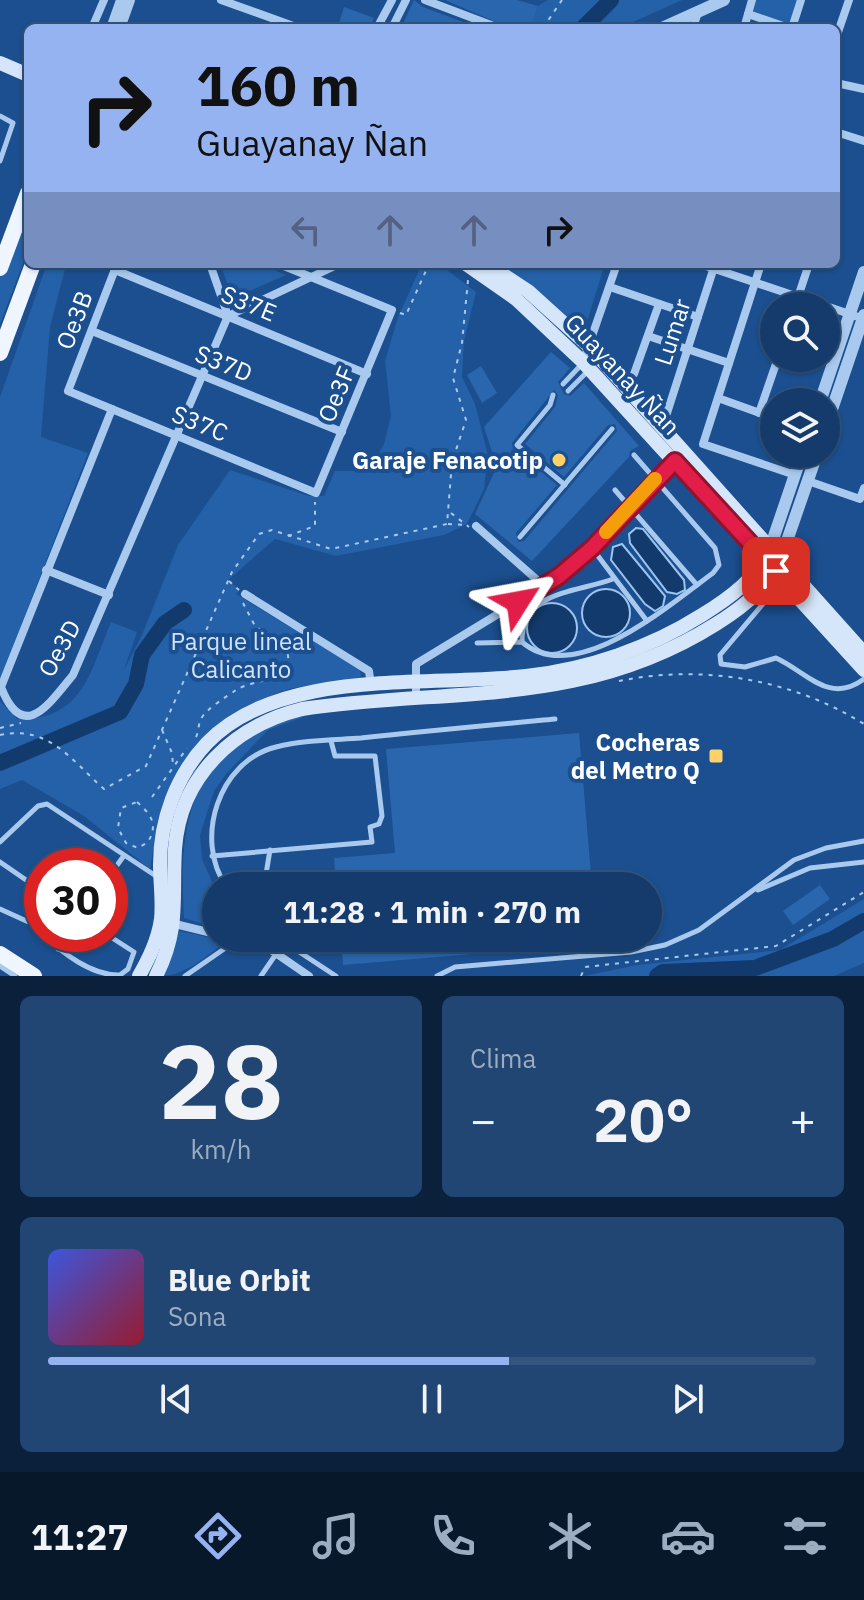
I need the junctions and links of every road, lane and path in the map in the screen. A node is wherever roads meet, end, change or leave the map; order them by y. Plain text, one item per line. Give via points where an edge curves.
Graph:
1 (104, 0) edge
2 (120, 0) edge
3 (129, 0) edge
4 (221, 0) edge
5 (392, 0) edge
6 (406, 0) edge
7 (425, 0) edge
8 (562, 0) edge
9 (724, 0) edge
10 (752, 0) edge
11 (801, 0) edge
12 (849, 0) edge
13 (698, 12) junction
14 (748, 14) junction
15 (94, 24) edge
16 (111, 24) edge
17 (120, 24) edge
18 (288, 24) edge
19 (379, 24) edge
20 (394, 24) edge
21 (488, 24) edge
22 (546, 24) edge
23 (671, 24) edge
24 (694, 24) edge
25 (745, 24) edge
26 (778, 24) edge
27 (792, 24) edge
28 (840, 26) edge
29 (0, 63) edge
30 (24, 73) edge
31 (840, 84) edge
32 (864, 89) edge
33 (0, 116) edge
34 (840, 133) edge
35 (864, 141) edge
36 (0, 161) edge
37 (24, 204) edge
38 (0, 268) edge
39 (32, 268) edge
40 (116, 268) edge
41 (118, 268) edge
42 (211, 268) edge
43 (289, 268) edge
44 (329, 268) edge
45 (427, 268) edge
46 (467, 268) edge
47 (471, 268) edge
48 (493, 268) edge
49 (616, 268) edge
50 (713, 268) edge
51 (719, 268) edge
52 (760, 268) edge
53 (808, 268) edge
54 (864, 272) edge
55 (310, 276) junction
56 (755, 283) junction
57 (610, 287) junction
58 (774, 292) edge
59 (799, 292) edge
60 (659, 304) junction
61 (392, 310) junction
62 (840, 311) edge
63 (849, 314) junction
64 (228, 316) junction
65 (698, 317) junction
66 (864, 318) edge
67 (92, 331) junction
68 (648, 336) junction
69 (591, 348) junction
70 (688, 348) junction
71 (0, 353) edge
72 (729, 363) junction
73 (587, 366) junction
74 (773, 372) edge
75 (367, 374) junction
76 (634, 374) dead end
77 (201, 375) junction
78 (563, 384) dead end
79 (825, 388) edge
80 (840, 388) edge
81 (68, 391) joint
82 (568, 391) dead end
83 (553, 395) dead end
84 (718, 398) junction
85 (559, 401) dead end
86 (550, 405) junction
87 (112, 409) junction
88 (667, 413) dead end
89 (759, 413) joint
90 (612, 429) dead end
91 (342, 432) junction
92 (175, 434) junction
93 (662, 436) junction
94 (634, 455) dead end
95 (675, 461) junction
96 (797, 468) edge
97 (812, 468) edge
98 (795, 475) junction
99 (654, 480) junction
100 (808, 481) junction
101 (565, 485) junction
102 (864, 488) edge
103 (615, 490) dead end
104 (316, 493) junction
105 (862, 499) edge
106 (630, 504) junction
107 (451, 511) junction
108 (447, 524) junction
109 (471, 525) junction
110 (287, 536) junction
111 (520, 537) dead end
112 (592, 548) junction
113 (773, 560) junction
114 (46, 570) junction
115 (613, 579) junction
116 (228, 580) junction
117 (546, 584) junction
118 (697, 585) junction
119 (773, 592) dead end
120 (245, 594) junction
121 (109, 595) junction
122 (647, 621) junction
123 (522, 642) junction
124 (477, 643) dead end
125 (864, 653) edge
126 (864, 670) edge
127 (864, 679) edge
128 (617, 682) dead end
129 (371, 686) junction
130 (415, 691) junction
131 (32, 716) junction
132 (555, 719) dead end
133 (864, 724) edge
134 (0, 728) edge
135 (161, 730) junction
136 (0, 735) edge
137 (331, 741) junction
138 (182, 779) junction
139 (152, 797) dead end
140 (137, 802) joint
141 (864, 841) edge
142 (0, 842) edge
143 (109, 848) edge
144 (270, 850) junction
145 (212, 856) junction
146 (128, 860) edge
147 (0, 862) edge
148 (864, 862) edge
149 (219, 872) edge
150 (266, 872) edge
151 (161, 878) junction
152 (24, 879) edge
153 (864, 892) edge
154 (747, 896) junction
155 (0, 909) edge
156 (24, 920) edge
157 (175, 924) junction
158 (202, 931) edge
159 (128, 948) edge
160 (64, 952) edge
161 (220, 952) edge
162 (299, 952) edge
163 (276, 953) joint
164 (0, 954) edge
165 (0, 966) edge
166 (15, 976) edge
167 (34, 976) edge
168 (139, 976) edge
169 (156, 976) edge
170 (185, 976) edge
171 (261, 976) edge
172 (309, 976) edge
173 (336, 976) edge
174 (437, 976) edge
175 (581, 976) edge

1 - 15 street
2 - 16 street
3 - 17 street
4 - 18 street
5 - 19 street
6 - 20 street
7 - 21 street
8 - 22 path
9 - 13 street
10 - 14 street
11 - 27 street
12 - 28 street
13 - 23 street
13 - 24 street
14 - 25 street
14 - 26 street
29 - 30 main road
31 - 32 street
33 - 36 lane via 13,123
34 - 35 street
37 - 38 main road
39 - 71 main road
40 - 67 street, Oe3B
41 - 64 street, S37E
42 - 64 street
43 - 55 street
44 - 55 street
45 - 61 path via 406,315
46 - 107 path via 462,343 453,378 466,420 452,462
47 - 73 main road, Guayanay Ñan via 516,299
48 - 69 main road, Guayanay Ñan via 528,291
49 - 57 street
50 - 65 street, Lumar
51 - 56 street
52 - 56 street
53 - 59 street
54 - 63 street
55 - 61 street
55 - 64 street
56 - 58 street
56 - 72 street
57 - 60 street
57 - 69 street
60 - 65 street
60 - 68 street
61 - 75 street, Oe3F
62 - 63 street
63 - 66 street
63 - 79 street
64 - 75 street, S37E
64 - 77 street, Oe3D
65 - 70 street, Lumar
66 - 80 street
67 - 77 street, S37D
67 - 81 street, Oe3B
68 - 70 street
68 - 76 street
69 - 73 street
69 - 93 main road, Guayanay Ñan
70 - 72 street
70 - 88 street, Lumar
72 - 84 street
73 - 78 lane
73 - 82 lane
73 - 93 main road, Guayanay Ñan
74 - 89 street
75 - 91 street, Oe3F
77 - 91 street, S37D
77 - 92 street, Oe3D
81 - 87 street, S37C
83 - 86 lane
84 - 89 street
84 - 98 street via 703,444
85 - 86 lane
86 - 101 lane via 517,445
87 - 92 street, S37C
87 - 114 street, Oe3D
90 - 101 lane
91 - 104 street, Oe3F
92 - 104 street, S37C
92 - 121 street, Oe3D
93 - 95 main road, Guayanay Ñan
93 - 113 main road, Guayanay Ñan
94 - 99 lane
95 - 99 lane
95 - 113 main road, Guayanay Ñan
96 - 98 street
97 - 100 street
98 - 113 street
99 - 106 lane
99 - 118 lane via 718,555 719,565
100 - 105 street
100 - 113 street
101 - 111 lane
102 - 105 street
103 - 106 lane
104 - 110 path via 315,526
106 - 112 lane
106 - 118 lane
107 - 108 path
107 - 109 path
108 - 109 path
108 - 110 path via 331,549
109 - 117 street
110 - 116 path via 272,530 259,534
112 - 115 lane
112 - 117 lane
113 - 125 main road, Guayanay Ñan
113 - 126 main road, Guayanay Ñan
113 - 130 main road via 727,616 632,666 532,690
114 - 121 street
114 - 131 street, Oe3D via 1,687 12,710
115 - 122 lane
115 - 123 lane via 540,601 526,614
116 - 120 path
116 - 135 path
117 - 130 street via 416,664
118 - 122 lane
119 - 127 lane via 720,655 721,664 745,667 776,658 820,686 841,690
120 - 129 street via 369,671
120 - 138 path via 241,597 255,626 286,649 289,660 274,679 242,687 201,719
121 - 131 street, Oe3D via 73,675
122 - 123 lane via 599,647 568,654 547,657
123 - 124 lane
128 - 133 path via 679,673 737,679 794,689
129 - 130 main road
129 - 138 main road via 299,695 262,706 208,741
130 - 138 main road via 268,719
131 - 134 path
132 - 137 lane
135 - 136 path via 146,766 104,789 47,738 19,731
135 - 138 path
137 - 144 lane via 335,756 375,756 382,816 370,827 372,842
137 - 145 lane via 273,747 229,780 211,826
138 - 139 path
138 - 151 main road via 163,831
138 - 157 main road
140 - 140 path via 121,808 118,828 126,843 138,848 148,842 153,822
141 - 154 lane via 794,860
142 - 143 lane via 43,804
144 - 145 lane
144 - 150 lane
145 - 149 lane
146 - 151 lane
147 - 152 lane
148 - 154 lane via 810,868
151 - 168 main road via 158,932
153 - 175 path via 776,946 585,967
154 - 174 lane via 699,930 665,945 455,967
155 - 156 lane
157 - 158 street
157 - 169 main road
159 - 160 lane via 134,952 120,975 102,973
161 - 170 lane
162 - 173 lane
163 - 171 lane
163 - 172 street
164 - 167 main road
165 - 166 lane

